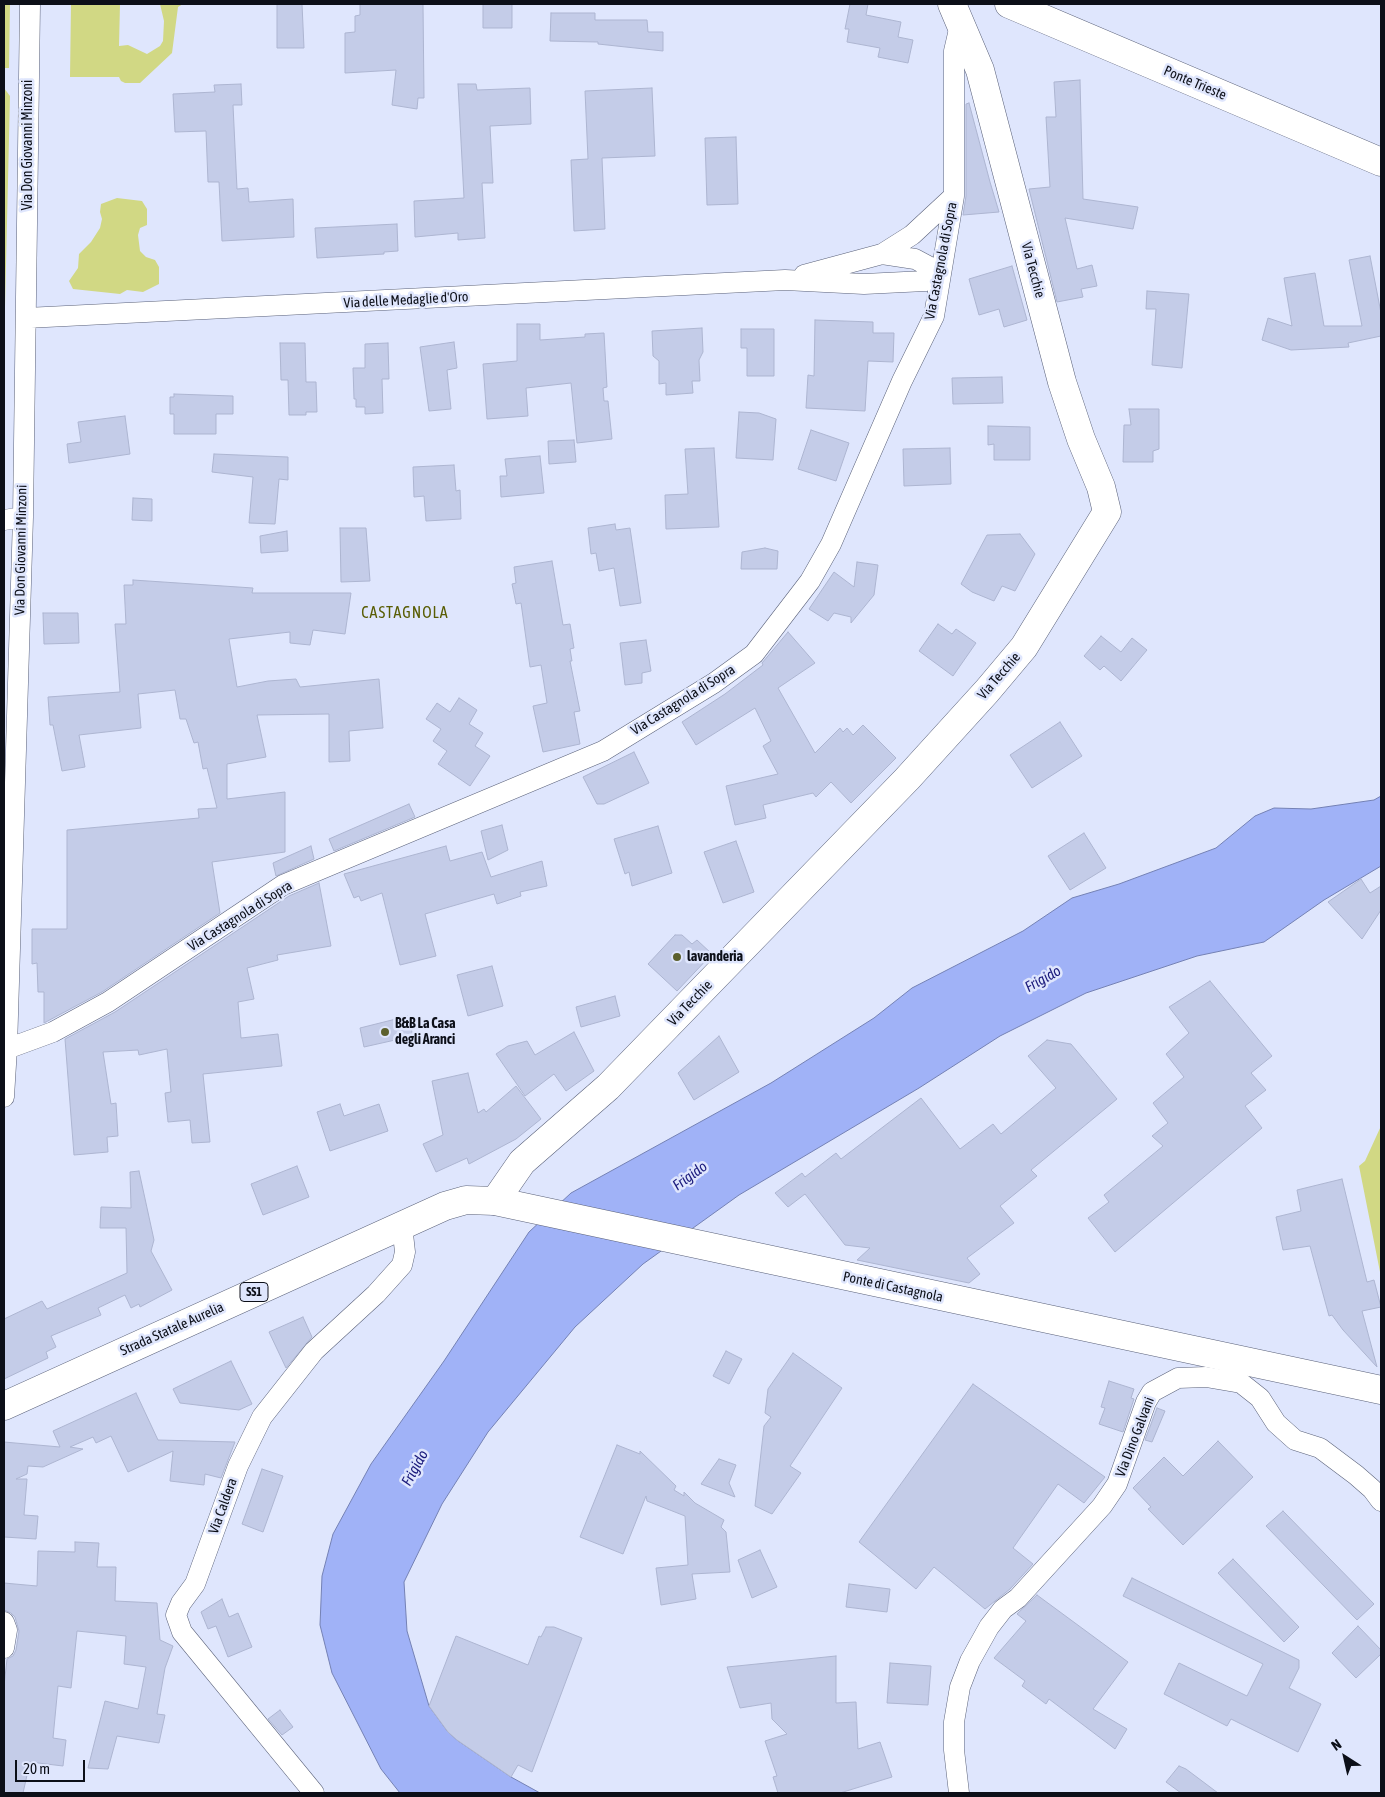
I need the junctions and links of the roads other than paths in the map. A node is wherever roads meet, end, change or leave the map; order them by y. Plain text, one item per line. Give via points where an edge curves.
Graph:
1 (30, 4) edge
2 (1009, 4) edge
3 (956, 14) edge
4 (1381, 162) edge
5 (954, 196) junction
6 (882, 254) junction
7 (940, 276) junction
8 (785, 280) junction
9 (26, 318) junction
10 (13, 518) edge
11 (6, 1049) edge
12 (4, 1097) edge
13 (502, 1202) junction
14 (402, 1225) junction
15 (1381, 1390) edge
16 (4, 1406) edge
17 (1381, 1501) edge
18 (4, 1622) edge
19 (4, 1648) edge
20 (314, 1793) edge
21 (959, 1793) edge

1 - 9 street, Via Don Giovanni Minzoni
2 - 4 main road, Ponte Trieste
3 - 5 street, Via Castagnola di Sopra
3 - 13 main road, Via Tecchie via 980,70 1062,382 1101,487 1107,512 1024,648 987,691 900,786 615,1080 522,1162
5 - 6 street, Via delle Medaglie d'Oro via 912,235
5 - 7 street, Via Castagnola di Sopra
6 - 7 street, Via delle Medaglie d'Oro via 915,259
6 - 8 street, Via delle Medaglie d'Oro
7 - 8 street, Via delle Medaglie d'Oro via 925,281 864,284
7 - 11 street, Via Castagnola di Sopra via 934,316 831,544 810,581 754,654 714,683 603,751 284,886 108,1002 54,1032
8 - 9 street, Via delle Medaglie d'Oro
9 - 10 street, Via Don Giovanni Minzoni
10 - 11 street, Via Don Giovanni Minzoni
11 - 12 street, Via Don Giovanni Minzoni
13 - 14 main road, Strada Statale Aurelia / SS1 via 466,1200
13 - 15 main road, Ponte di Castagnola
14 - 16 main road, Strada Statale Aurelia / SS1
14 - 20 street, Via Caldera via 406,1252 402,1265 376,1294 314,1351 262,1417 238,1466 195,1584 176,1615 182,1632
17 - 21 street, Via Dino Galvani via 1356,1474 1320,1448 1295,1440 1276,1423 1260,1398 1241,1383 1206,1377 1178,1378 1152,1392 1117,1484 1102,1506 1018,1598 1003,1609 970,1661 960,1687 954,1722
18 - 19 street via 7,1630

